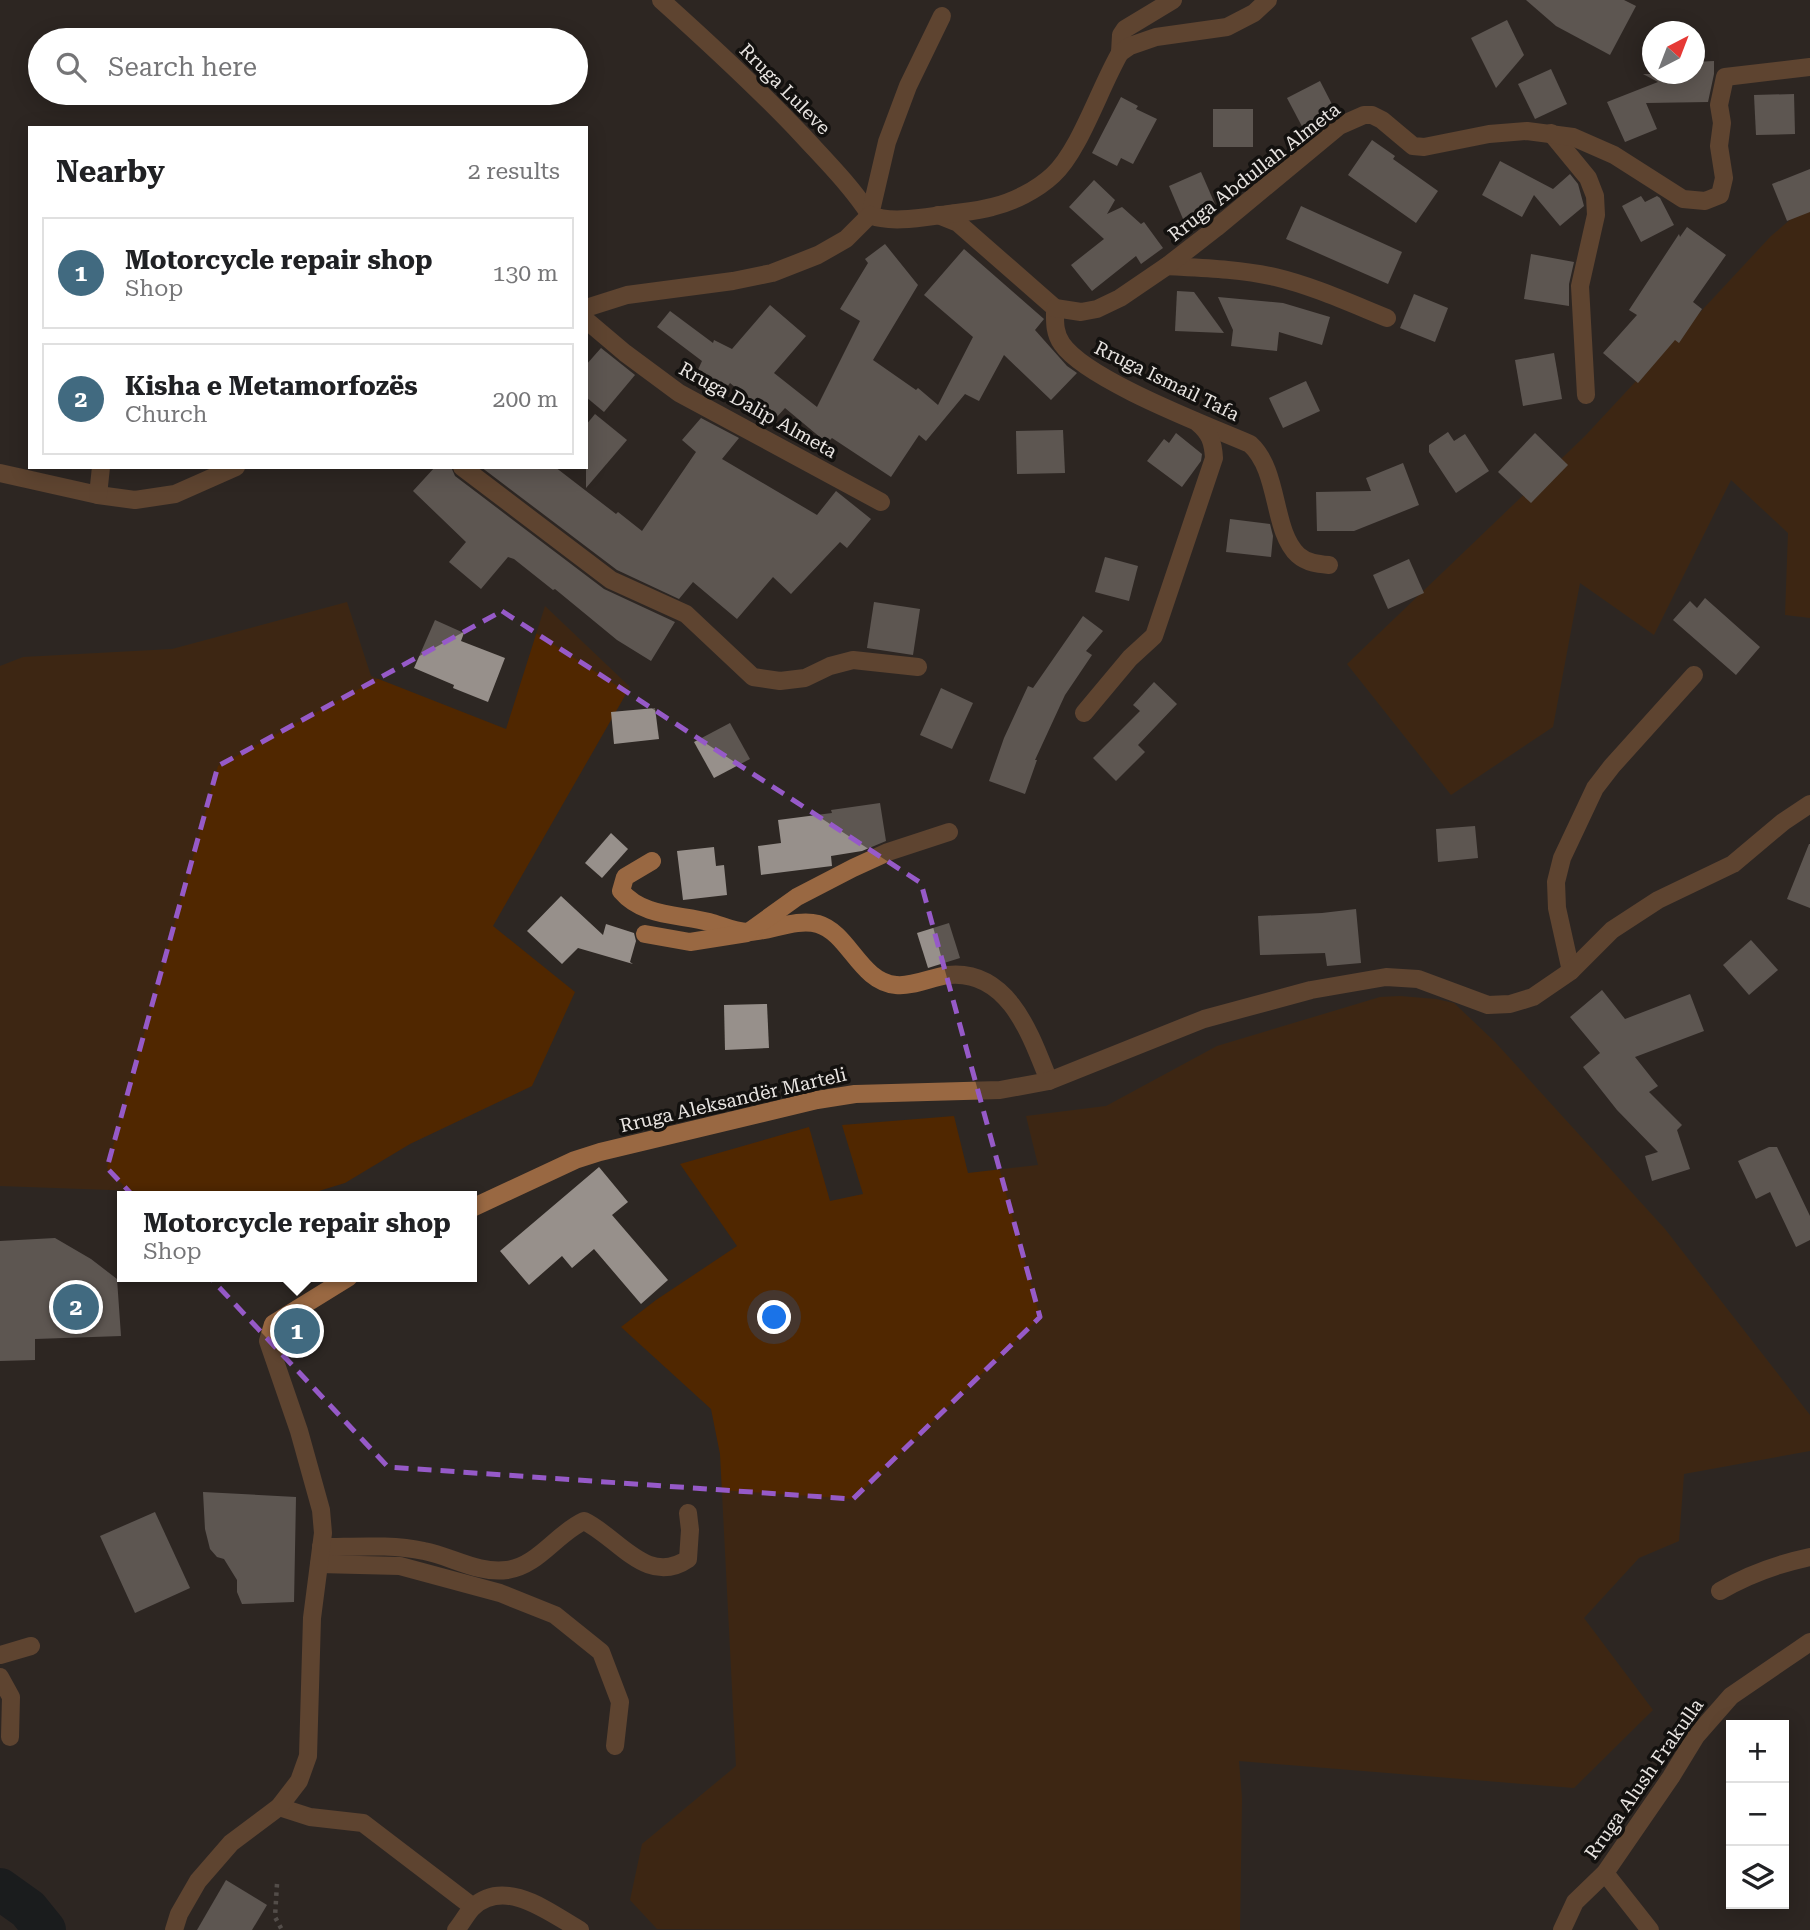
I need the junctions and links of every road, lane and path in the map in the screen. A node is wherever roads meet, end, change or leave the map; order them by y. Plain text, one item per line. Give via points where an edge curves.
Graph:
1 (661, 0) edge
2 (1173, 0) edge
3 (1268, 0) edge
4 (942, 16) dead end
5 (1120, 53) junction
6 (1810, 67) edge
7 (1551, 133) junction
8 (870, 215) junction
9 (938, 215) junction
10 (1167, 266) junction
11 (588, 293) edge
12 (627, 295) junction
13 (588, 308) edge
14 (1055, 308) junction
15 (1387, 318) dead end
16 (588, 322) edge
17 (1586, 396) dead end
18 (1193, 419) junction
19 (101, 469) edge
20 (231, 469) edge
21 (465, 469) edge
22 (1, 472) edge
23 (98, 495) junction
24 (881, 502) dead end
25 (1329, 565) dead end
26 (918, 667) dead end
27 (1695, 675) dead end
28 (1084, 713) dead end
29 (1810, 804) edge
30 (949, 832) dead end
31 (652, 861) dead end
32 (747, 933) junction
33 (645, 934) dead end
34 (1572, 971) junction
35 (1049, 1082) junction
36 (477, 1206) edge
37 (341, 1282) edge
38 (688, 1513) dead end
39 (320, 1555) junction
40 (1810, 1557) edge
41 (1720, 1591) dead end
42 (1810, 1642) edge
43 (31, 1646) dead end
44 (0, 1654) edge
45 (0, 1677) edge
46 (10, 1737) dead end
47 (615, 1746) dead end
48 (279, 1807) junction
49 (1605, 1873) junction
50 (276, 1884) dead end
51 (473, 1907) junction
52 (174, 1930) edge
53 (282, 1930) edge
54 (456, 1930) edge
55 (580, 1930) edge
56 (1562, 1930) edge
57 (1650, 1930) edge

1 - 8 street, Rruga Luleve via 785,117 853,189
2 - 5 street via 1125,29
3 - 5 street via 1227,27 1156,37
4 - 8 street via 887,142
5 - 9 street via 1072,150 1053,175 1023,196 992,207
6 - 7 street, Rruga Abdullah Almeta via 1725,77 1719,105 1724,178 1720,195 1705,201 1683,199 1614,155
7 - 10 street, Rruga Abdullah Almeta via 1489,134 1424,147 1413,146 1372,115 1353,118
7 - 17 street via 1588,178 1595,196 1596,215 1580,286
8 - 9 street via 881,220
8 - 12 street via 846,239 818,256 772,273
9 - 14 street via 958,223
10 - 14 street, Rruga Abdullah Almeta via 1097,309 1072,312
10 - 15 street via 1275,277
11 - 12 street
12 - 13 street
14 - 18 street, Rruga Ismail Tafa via 1056,333 1071,355 1097,373
16 - 24 street, Rruga Dalip Almeta via 679,393
18 - 25 street, Rruga Ismail Tafa via 1255,448 1292,547 1305,560
18 - 28 street via 1207,431 1214,458 1154,636
19 - 23 street
20 - 23 street via 175,494 135,500
21 - 26 street via 611,580 686,614 753,677 805,678 853,660
22 - 23 street
27 - 34 street via 1595,788 1562,858 1557,908
29 - 34 street, Rruga Aleksandër Marteli via 1733,864 1658,900 1612,930
30 - 32 street via 853,868 797,897
31 - 32 street via 625,877 621,891 630,901 655,912
32 - 33 street via 690,942
32 - 35 street via 819,924 879,980 897,985 950,975 973,976 996,988 1013,1005 1031,1035
34 - 35 street, Rruga Aleksandër Marteli via 1534,997 1510,1004 1488,1005 1418,979 1386,977 1311,989 1204,1019
35 - 36 street, Rruga Aleksandër Marteli via 1000,1090 855,1094 817,1100 587,1156
37 - 39 street via 273,1324 268,1341 321,1510
38 - 39 street via 688,1559 667,1568 632,1557 584,1521 537,1556 507,1570 482,1569 424,1551
39 - 47 street via 400,1566 500,1593 555,1615 601,1652 620,1702
39 - 48 street via 312,1618 308,1756 299,1781
40 - 41 street via 1749,1574
42 - 49 street, Rruga Alush Frakulla via 1731,1696 1696,1735
43 - 44 street
45 - 46 street via 11,1697
48 - 51 street via 310,1817 363,1823
48 - 52 street via 231,1843 198,1881
49 - 56 street, Rruga Alush Frakulla via 1575,1902
49 - 57 street
50 - 53 path via 275,1917
51 - 54 street
51 - 55 street via 493,1896 527,1899

